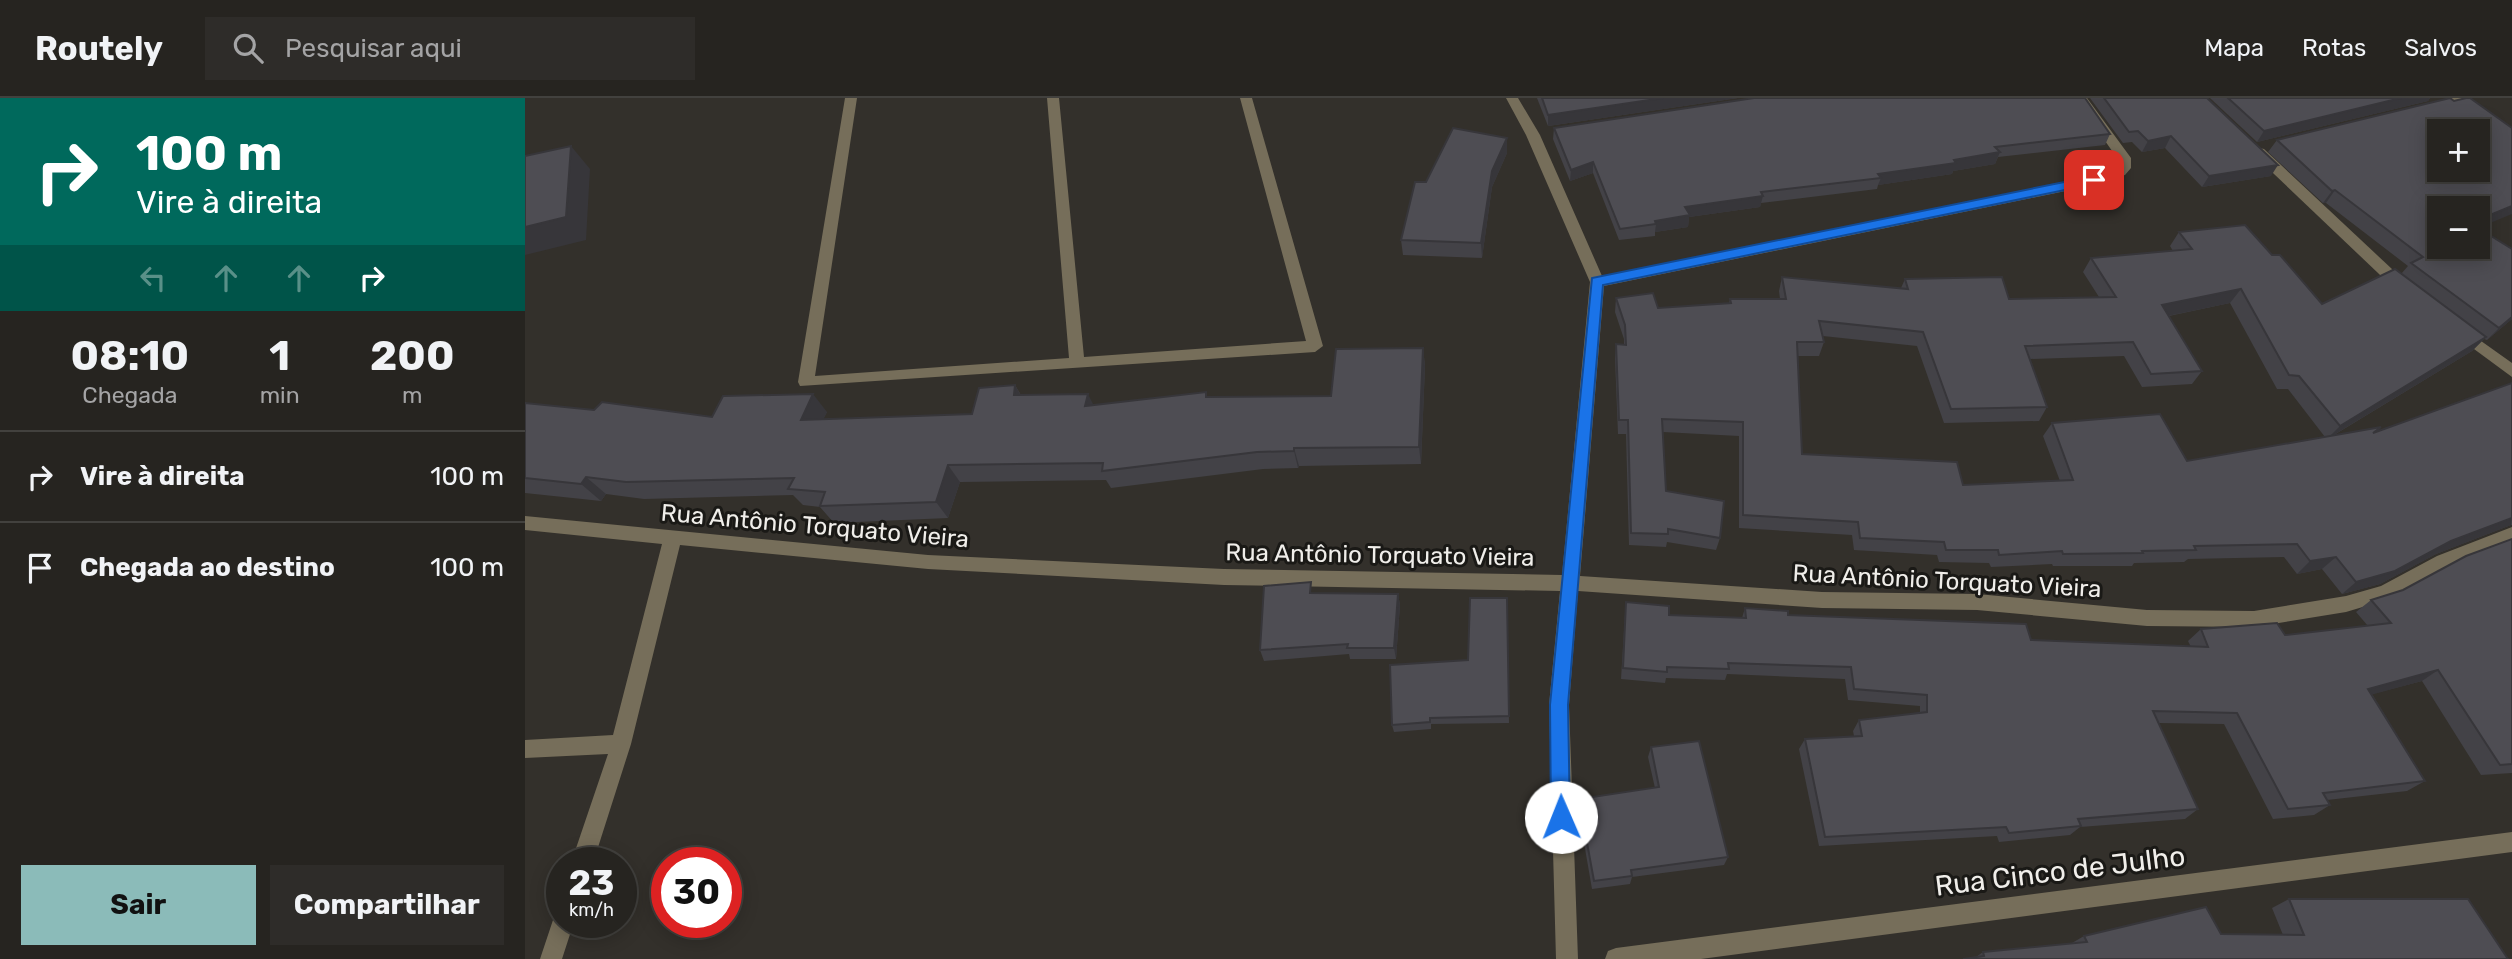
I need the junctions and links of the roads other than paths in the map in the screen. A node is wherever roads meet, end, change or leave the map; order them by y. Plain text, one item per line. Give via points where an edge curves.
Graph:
1 (851, 98) edge
2 (1053, 98) edge
3 (1246, 98) edge
4 (1512, 98) edge
5 (2081, 98) edge
6 (2453, 100) edge
7 (2512, 140) edge
8 (2256, 145) edge
9 (1597, 282) junction
10 (2414, 296) edge
11 (2447, 321) edge
12 (1077, 363) junction
13 (2512, 371) edge
14 (525, 523) edge
15 (2512, 534) edge
16 (672, 540) junction
17 (1569, 583) junction
18 (621, 744) junction
19 (525, 750) edge
20 (2512, 842) edge
21 (587, 847) edge
22 (558, 938) edge
23 (551, 959) edge
24 (1567, 959) edge
25 (1616, 959) edge

1 - 12 street via 806,382
2 - 12 street
3 - 12 street via 1315,346
4 - 9 street via 1540,134
5 - 9 street via 2125,158 2120,172 2080,184
6 - 7 street
8 - 10 street via 2392,280
9 - 17 street
11 - 13 street
14 - 16 street, Rua Antônio Torquato Vieira
15 - 17 street, Rua Antônio Torquato Vieira via 2444,561 2386,592 2346,604 2254,619 2147,618 1977,603 1822,600
16 - 17 street, Rua Antônio Torquato Vieira via 928,562 1224,577
16 - 18 street
17 - 24 street via 1559,705
18 - 19 street
18 - 21 street
20 - 25 street, Rua Cinco de Julho
22 - 23 street

